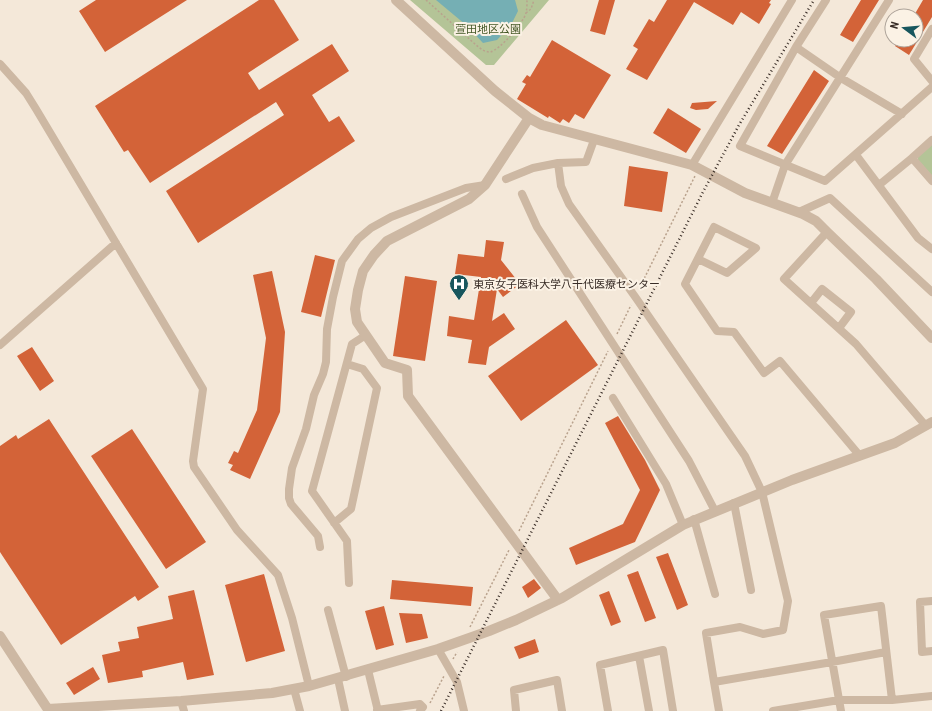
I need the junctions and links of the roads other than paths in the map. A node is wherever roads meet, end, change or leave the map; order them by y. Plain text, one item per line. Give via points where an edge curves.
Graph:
1 (396, 0) edge
2 (792, 0) edge
3 (826, 0) edge
4 (889, 0) edge
5 (932, 30) edge
6 (796, 47) junction
7 (0, 64) edge
8 (841, 78) junction
9 (932, 80) edge
10 (932, 87) edge
11 (902, 114) junction
12 (529, 118) junction
13 (594, 140) junction
14 (932, 140) edge
15 (856, 155) junction
16 (912, 158) junction
17 (558, 163) junction
18 (785, 165) junction
19 (695, 167) junction
20 (506, 179) dead end
21 (932, 181) edge
22 (485, 185) junction
23 (879, 185) junction
24 (522, 194) dead end
25 (772, 203) junction
26 (799, 212) junction
27 (828, 232) junction
28 (116, 243) junction
29 (932, 249) edge
30 (698, 259) junction
31 (932, 292) edge
32 (811, 303) junction
33 (839, 328) junction
34 (366, 335) junction
35 (932, 338) edge
36 (0, 345) edge
37 (347, 364) junction
38 (613, 398) dead end
39 (929, 424) edge
40 (860, 456) junction
41 (762, 492) junction
42 (734, 503) junction
43 (715, 511) junction
44 (694, 519) junction
45 (334, 523) junction
46 (682, 525) junction
47 (320, 547) dead end
48 (349, 583) dead end
49 (751, 590) dead end
50 (715, 594) dead end
51 (558, 600) junction
52 (932, 602) edge
53 (328, 610) dead end
54 (0, 636) edge
55 (438, 649) junction
56 (932, 651) edge
57 (886, 652) junction
58 (639, 656) junction
59 (832, 662) junction
60 (368, 670) junction
61 (342, 678) junction
62 (714, 682) junction
63 (309, 686) junction
64 (294, 689) junction
65 (932, 696) edge
66 (839, 700) junction
67 (892, 700) junction
68 (182, 706) edge
69 (49, 710) edge
70 (300, 711) edge
71 (345, 711) edge
72 (377, 711) edge
73 (420, 711) edge
74 (464, 711) edge
75 (516, 711) edge
76 (562, 711) edge
77 (608, 711) edge
78 (649, 711) edge
79 (673, 711) edge
80 (719, 711) edge
81 (773, 711) edge
82 (841, 711) edge

1 - 12 street via 495,91
2 - 19 street
3 - 6 street
4 - 8 street
5 - 9 street via 914,59
6 - 8 street
6 - 18 street via 740,146
7 - 28 street via 26,93
8 - 11 street
8 - 18 street
10 - 11 street
11 - 15 street
12 - 13 street via 542,125
12 - 22 street
13 - 17 street via 586,162
13 - 19 street
14 - 16 street
15 - 18 street via 825,181
15 - 23 street
16 - 21 street
16 - 23 street
17 - 20 street via 533,168
17 - 41 street via 561,186 569,204 745,456
18 - 25 street
19 - 25 street via 745,193
22 - 34 street via 469,199 387,241 374,255 363,271 355,309 357,322
22 - 47 street via 466,188 391,217 358,239 342,261 327,329 326,362 292,468 288,489 291,504 318,536
23 - 29 street via 918,238
24 - 43 street via 537,227 688,461
25 - 26 street
26 - 27 street via 816,221
26 - 31 street via 830,198
27 - 32 street via 784,279
27 - 35 street
28 - 36 street
28 - 63 street via 203,389 194,467 236,530 278,575
30 - 30 street via 714,227 756,248 727,273
30 - 40 street via 685,284 717,331 734,332 764,373 780,361
32 - 33 street
32 - 33 street via 822,289 851,312
33 - 39 street
34 - 37 street via 352,344
34 - 51 street via 385,363 407,370 408,396
37 - 45 street via 312,491
37 - 45 street via 363,369 377,388 351,509
38 - 46 street via 666,484
39 - 40 street via 895,443
40 - 41 street
41 - 42 street
41 - 62 street via 788,601 784,630 763,634 740,627 706,633
42 - 43 street
42 - 49 street
43 - 44 street
44 - 46 street
44 - 50 street
45 - 48 street via 347,541
46 - 51 street
51 - 55 street via 516,620
52 - 56 street via 920,602 922,652
53 - 61 street
54 - 69 street
55 - 60 street
55 - 74 street via 457,682
57 - 59 street
57 - 59 street via 881,606 824,615
57 - 67 street
58 - 77 street via 600,665
58 - 78 street
58 - 79 street via 663,650
59 - 62 street
59 - 66 street
60 - 61 street
60 - 72 street
61 - 63 street
61 - 71 street
62 - 80 street
63 - 64 street
64 - 68 street
64 - 70 street
65 - 67 street
66 - 67 street
66 - 81 street
66 - 82 street
68 - 69 street
72 - 73 street via 420,704 423,707
75 - 76 street via 514,690 557,680

